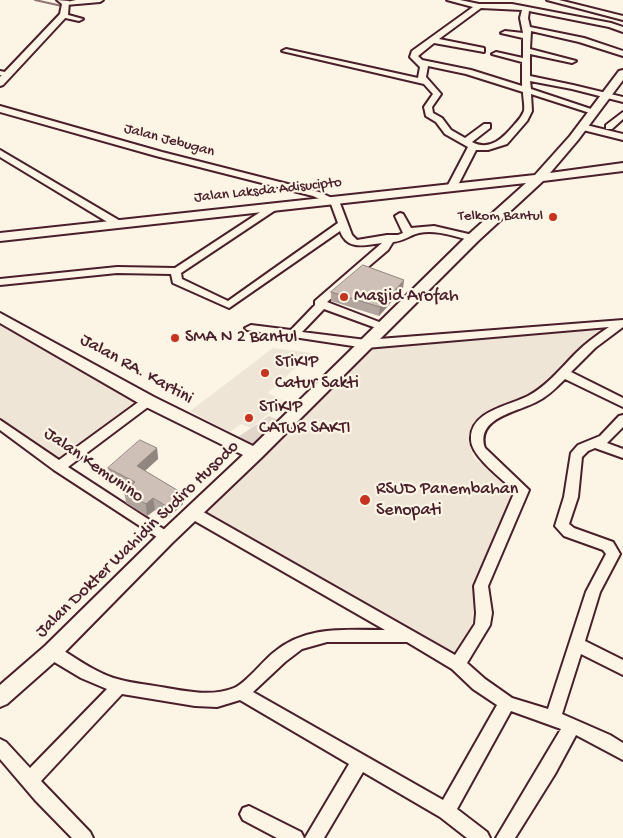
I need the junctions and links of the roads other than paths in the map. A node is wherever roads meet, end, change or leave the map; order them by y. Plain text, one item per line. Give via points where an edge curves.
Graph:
1 (93, 0) edge
2 (450, 0) edge
3 (512, 0) edge
4 (550, 0) edge
5 (64, 2) edge
6 (503, 5) junction
7 (480, 6) junction
8 (526, 8) junction
9 (64, 15) junction
10 (79, 19) dead end
11 (623, 19) edge
12 (613, 26) junction
13 (623, 30) edge
14 (526, 32) junction
15 (505, 33) dead end
16 (431, 40) junction
17 (481, 50) dead end
18 (286, 52) dead end
19 (527, 52) junction
20 (496, 54) dead end
21 (623, 54) edge
22 (527, 61) junction
23 (572, 61) dead end
24 (419, 62) junction
25 (4, 74) edge
26 (526, 78) junction
27 (621, 79) edge
28 (427, 82) junction
29 (0, 83) edge
30 (526, 90) junction
31 (606, 95) junction
32 (623, 100) edge
33 (0, 109) edge
34 (593, 111) junction
35 (623, 115) edge
36 (487, 126) dead end
37 (582, 127) junction
38 (609, 127) dead end
39 (623, 137) edge
40 (470, 144) junction
41 (0, 153) edge
42 (555, 161) junction
43 (623, 167) edge
44 (574, 173) junction
45 (539, 178) junction
46 (499, 182) junction
47 (452, 187) junction
48 (520, 196) junction
49 (332, 201) junction
50 (274, 207) junction
51 (400, 216) dead end
52 (118, 224) junction
53 (342, 225) junction
54 (409, 234) junction
55 (0, 236) edge
56 (387, 238) junction
57 (473, 238) junction
58 (178, 271) junction
59 (0, 282) edge
60 (321, 305) junction
61 (0, 317) edge
62 (622, 324) edge
63 (383, 327) junction
64 (251, 328) dead end
65 (294, 333) junction
66 (366, 344) junction
67 (565, 374) junction
68 (148, 401) junction
69 (623, 403) edge
70 (623, 419) edge
71 (0, 424) edge
72 (596, 444) junction
73 (255, 454) junction
74 (623, 454) edge
75 (59, 467) junction
76 (193, 513) junction
77 (166, 538) junction
78 (617, 560) edge
79 (409, 636) junction
80 (576, 644) junction
81 (52, 652) junction
82 (458, 664) junction
83 (623, 668) edge
84 (120, 687) junction
85 (241, 693) junction
86 (0, 698) edge
87 (507, 703) junction
88 (553, 718) junction
89 (572, 726) junction
90 (0, 747) edge
91 (623, 752) edge
92 (360, 762) junction
93 (30, 780) junction
94 (446, 811) junction
95 (249, 814) dead end
96 (84, 838) edge
97 (295, 838) edge
98 (314, 838) edge
99 (481, 838) edge
100 (505, 838) edge

1 - 5 street
2 - 7 street
3 - 6 street
4 - 11 street
5 - 9 street
6 - 7 street
6 - 8 street
7 - 16 street
8 - 12 street
8 - 14 street
9 - 10 street
9 - 25 street
11 - 12 street
12 - 13 street
14 - 15 street
14 - 19 street
14 - 21 street via 581,40
16 - 17 street
16 - 24 street via 414,54
18 - 28 street
19 - 22 street
19 - 23 street
20 - 22 street
22 - 26 street
24 - 28 street via 424,66 422,77
24 - 30 street via 468,72
25 - 29 street
26 - 30 street
26 - 31 street
27 - 31 main road, Jalan Dokter Wahidin Sudiro Husodo
28 - 40 street via 437,94 428,107 429,114 439,120 448,132
30 - 34 street
30 - 40 street via 528,111 508,139 488,147
31 - 32 street
31 - 34 main road, Jalan Dokter Wahidin Sudiro Husodo
33 - 49 street, Jalan Jebugan
34 - 37 main road, Jalan Dokter Wahidin Sudiro Husodo
35 - 38 street
36 - 40 street
37 - 39 street
37 - 42 main road, Jalan Dokter Wahidin Sudiro Husodo
40 - 47 street
41 - 52 street
42 - 44 main road via 561,168
42 - 45 main road, Jalan Dokter Wahidin Sudiro Husodo
43 - 44 main road, Jalan Laksda Adisucipto
44 - 45 main road, Jalan Laksda Adisucipto
45 - 46 main road, Jalan Laksda Adisucipto
45 - 48 main road, Jalan Dokter Wahidin Sudiro Husodo
46 - 47 main road, Jalan Laksda Adisucipto
46 - 48 main road via 517,186
47 - 49 main road, Jalan Laksda Adisucipto
48 - 57 main road, Jalan Dokter Wahidin Sudiro Husodo
49 - 50 main road, Jalan Laksda Adisucipto
49 - 53 street
50 - 52 main road, Jalan Laksda Adisucipto
50 - 58 street
51 - 54 street
52 - 55 main road, Jalan Laksda Adisucipto
53 - 56 street via 349,239 356,243
53 - 58 street via 229,305 177,281
54 - 56 street via 401,238
54 - 57 street via 415,230 441,230
56 - 60 street via 384,248 321,300
57 - 63 main road, Jalan Dokter Wahidin Sudiro Husodo
58 - 59 street via 117,270
60 - 63 street
60 - 65 street
61 - 68 main road, Jalan RA. Kartini
62 - 66 street
62 - 67 street via 588,348
63 - 66 main road, Jalan Dokter Wahidin Sudiro Husodo
64 - 65 street
65 - 66 street
66 - 73 main road, Jalan Dokter Wahidin Sudiro Husodo
67 - 69 street
67 - 82 street via 539,395 488,420 476,436 480,450 522,490 481,586 482,625
68 - 73 main road, Jalan RA. Kartini
68 - 75 street
70 - 72 street
71 - 75 street, Jalan Kemunino
72 - 74 street
72 - 78 street via 583,448 576,456 571,496 562,526 569,532 608,546
73 - 76 main road, Jalan Dokter Wahidin Sudiro Husodo
75 - 77 street, Jalan Kemunino
76 - 77 main road, Jalan Dokter Wahidin Sudiro Husodo
76 - 79 street
77 - 81 main road, Jalan Dokter Wahidin Sudiro Husodo
78 - 80 street via 593,592
79 - 82 street
79 - 85 street via 327,636 306,640 279,657
80 - 83 street
80 - 88 street
81 - 84 street
81 - 86 main road, Jalan Dokter Wahidin Sudiro Husodo
82 - 87 street
84 - 85 street via 195,699 217,700
84 - 93 street
85 - 92 street
87 - 88 street
87 - 94 street
88 - 89 street
89 - 91 street
89 - 100 street
90 - 93 street
92 - 94 street
92 - 98 street
93 - 96 street
94 - 99 street
95 - 97 street

